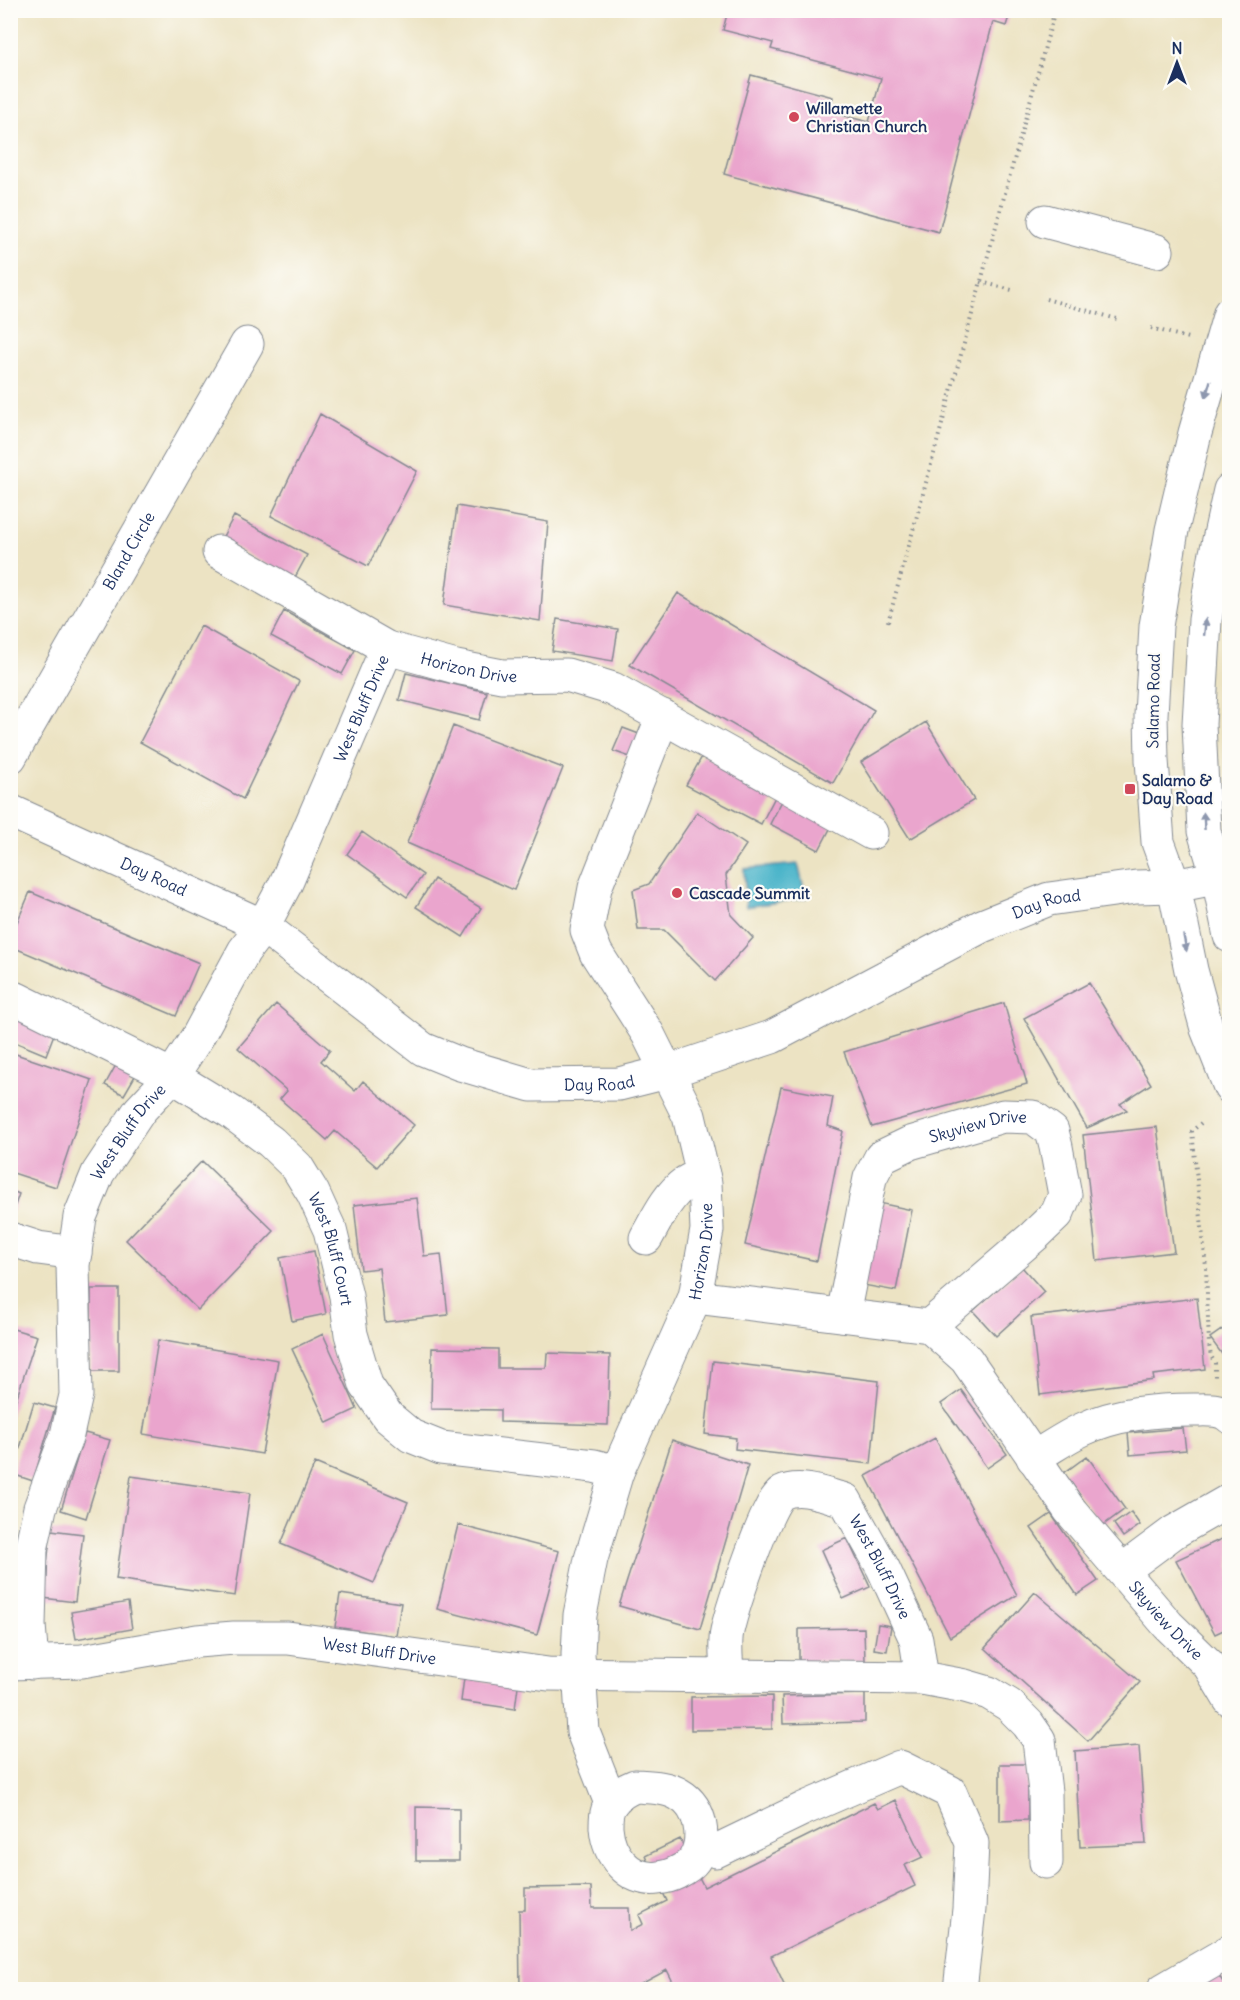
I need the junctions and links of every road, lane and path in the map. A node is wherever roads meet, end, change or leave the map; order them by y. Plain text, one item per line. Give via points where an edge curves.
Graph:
1 (1055, 10) edge
2 (1045, 221) dead end
3 (1157, 251) dead end
4 (981, 282) junction
5 (1012, 290) dead end
6 (1046, 299) dead end
7 (1230, 313) edge
8 (1117, 319) dead end
9 (1151, 328) dead end
10 (1187, 337) dead end
11 (247, 344) dead end
12 (1230, 490) edge
13 (219, 552) dead end
14 (888, 622) dead end
15 (387, 648) junction
16 (663, 716) junction
17 (10, 757) edge
18 (10, 811) edge
19 (871, 833) dead end
20 (1224, 877) edge
21 (1174, 886) junction
22 (263, 926) junction
23 (1230, 936) edge
24 (17, 999) dead end
25 (667, 1072) junction
26 (172, 1076) junction
27 (1230, 1087) edge
28 (1202, 1123) dead end
29 (703, 1175) junction
30 (646, 1238) dead end
31 (10, 1239) edge
32 (75, 1253) junction
33 (695, 1297) junction
34 (843, 1315) junction
35 (929, 1326) junction
36 (1221, 1413) edge
37 (1032, 1458) junction
38 (617, 1472) junction
39 (1230, 1500) edge
40 (1123, 1570) junction
41 (21, 1663) edge
42 (579, 1676) junction
43 (727, 1677) junction
44 (922, 1678) junction
45 (1230, 1700) edge
46 (611, 1803) junction
47 (700, 1846) junction
48 (1046, 1862) dead end
49 (1230, 1951) edge
50 (960, 1989) edge
51 (1163, 1989) edge

1 - 4 path
2 - 3 street
4 - 5 path
4 - 14 path
6 - 8 path
7 -> 21 street, Salamo Road via 1180,492 1156,626 1151,715 1154,798 1158,842
9 - 10 path
11 - 17 street, Bland Circle
20 -> 12 street via 1204,831 1200,714 1205,620
13 - 15 street, Horizon Drive
15 - 16 street, Horizon Drive via 502,676 567,675 613,689
15 - 22 street, West Bluff Drive via 286,883
16 - 19 street, Horizon Drive
16 - 25 street, Horizon Drive via 595,888 587,930 596,953 648,1034
18 - 22 street, Day Road
20 - 21 street, Day Road
20 - 23 street
21 - 25 street, Day Road via 1049,899 982,926 772,1037
21 -> 27 street, Salamo Road via 1196,990
22 - 25 street, Day Road via 423,1049 460,1064 531,1085 619,1084
22 - 26 street, West Bluff Drive via 244,951
24 - 26 street, West Bluff Court
25 - 29 street, Horizon Drive via 689,1116
26 - 32 street, West Bluff Drive via 140,1110 98,1173 80,1217
26 - 38 street, West Bluff Court via 271,1142 308,1184 330,1230 351,1334 366,1385 388,1417 411,1436 441,1448
28 - 36 path via 1192,1131 1206,1267 1209,1345
29 - 30 street via 686,1182 674,1194
29 - 33 street, Horizon Drive via 707,1230
31 - 32 street
32 - 41 street, West Bluff Drive via 76,1395 67,1435 40,1508 31,1550 29,1625
33 - 34 street
33 - 38 street, Horizon Drive
34 - 35 street
34 - 35 street, Skyview Drive via 870,1178 881,1157 910,1143 1003,1116 1032,1117 1052,1131 1065,1195 1057,1214
35 - 37 street, Skyview Drive via 966,1359
36 - 37 street via 1167,1410 1122,1416 1082,1430
37 - 40 street, Skyview Drive via 1069,1509
38 - 42 street, Horizon Drive via 591,1559 580,1615
39 - 40 street, Skyview Drive via 1174,1532
40 - 45 street, Skyview Drive via 1168,1625 1209,1665
41 - 42 street, West Bluff Drive via 82,1660 197,1641 288,1638
42 - 43 street, West Bluff Drive
42 - 46 street, Horizon Drive via 583,1732
43 - 44 street, West Bluff Drive
43 - 44 street, West Bluff Drive via 727,1633 756,1543 778,1495 793,1489 845,1500 883,1568 915,1639
44 - 48 street, West Bluff Drive via 988,1693 1009,1705 1039,1740 1045,1792
46 - 47 street via 635,1786 681,1795 695,1809 701,1828
46 - 47 street via 606,1814 611,1850 634,1875 671,1876 694,1861
47 - 50 street via 716,1851 900,1767 950,1792 972,1843
49 - 51 street

